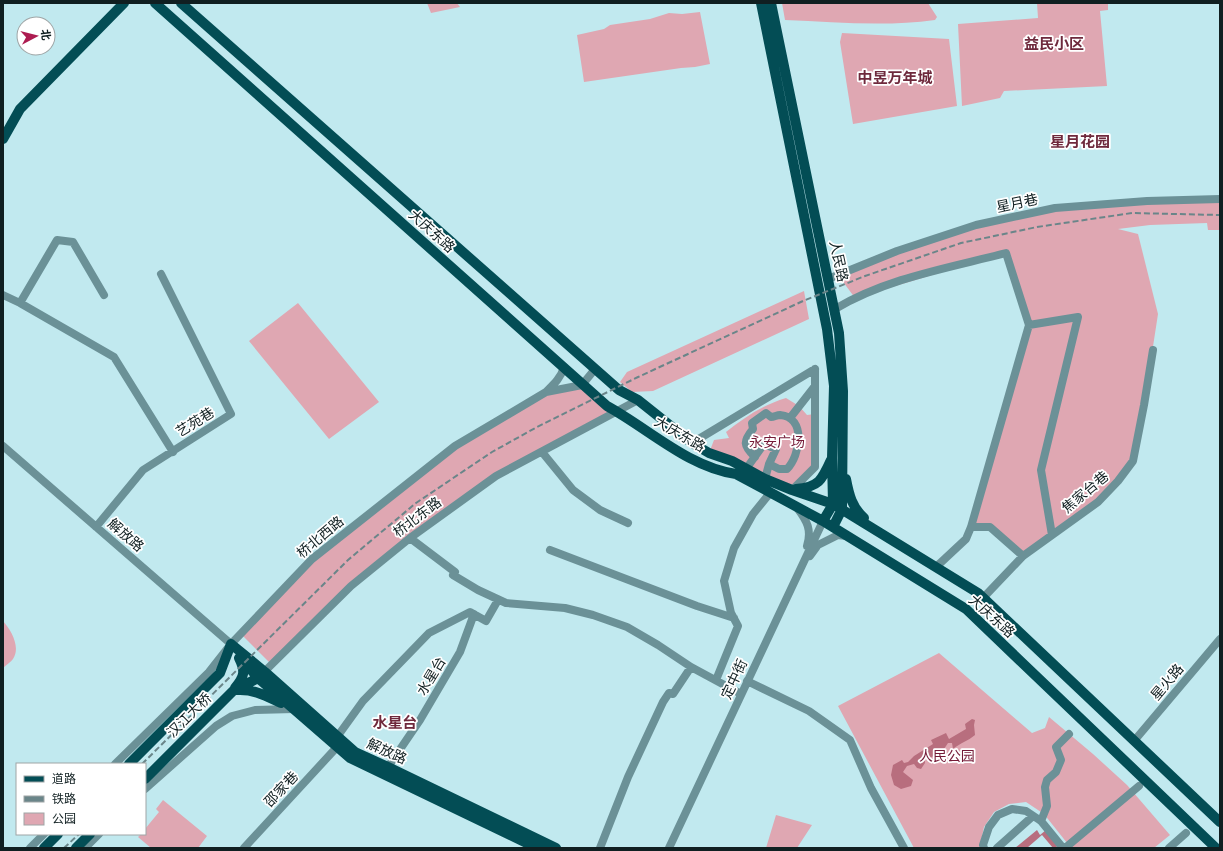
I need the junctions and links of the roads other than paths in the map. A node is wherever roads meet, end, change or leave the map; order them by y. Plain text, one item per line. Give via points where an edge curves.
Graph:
1 (124, 3) edge
2 (156, 3) edge
3 (181, 3) edge
4 (188, 3) edge
5 (761, 3) edge
6 (771, 3) edge
7 (194, 14) junction
8 (3, 139) edge
9 (1220, 199) edge
10 (161, 274) dead end
11 (828, 279) junction
12 (3, 295) edge
13 (104, 295) dead end
14 (20, 303) junction
15 (835, 309) junction
16 (1029, 325) junction
17 (1153, 350) dead end
18 (564, 367) junction
19 (595, 369) junction
20 (582, 385) junction
21 (814, 386) junction
22 (546, 392) junction
23 (638, 400) junction
24 (616, 411) junction
25 (790, 418) junction
26 (692, 442) junction
27 (3, 446) edge
28 (172, 452) junction
29 (542, 452) junction
30 (755, 457) junction
31 (837, 459) junction
32 (769, 464) junction
33 (746, 469) junction
34 (765, 479) junction
35 (792, 490) junction
36 (770, 493) junction
37 (837, 506) junction
38 (796, 507) junction
39 (823, 521) junction
40 (628, 523) dead end
41 (971, 526) junction
42 (96, 527) junction
43 (833, 527) junction
44 (877, 531) junction
45 (1052, 535) junction
46 (846, 536) junction
47 (410, 538) junction
48 (550, 550) dead end
49 (1023, 556) junction
50 (936, 567) junction
51 (799, 571) junction
52 (983, 598) junction
53 (498, 600) junction
54 (474, 614) junction
55 (734, 618) junction
56 (1220, 639) edge
57 (231, 644) junction
58 (691, 667) junction
59 (262, 675) junction
60 (716, 680) junction
61 (747, 681) junction
62 (233, 691) junction
63 (741, 694) junction
64 (294, 709) junction
65 (1070, 734) dead end
66 (1134, 741) junction
67 (337, 742) junction
68 (116, 763) edge
69 (130, 763) edge
70 (388, 767) junction
71 (146, 778) edge
72 (1139, 786) dead end
73 (146, 788) edge
74 (1033, 816) junction
75 (1041, 821) junction
76 (1220, 822) edge
77 (1186, 833) dead end
78 (43, 835) edge
79 (57, 835) edge
80 (89, 835) edge
81 (98, 835) edge
82 (1214, 846) edge
83 (30, 848) edge
84 (44, 848) edge
85 (76, 848) edge
86 (85, 848) edge
87 (244, 848) edge
88 (537, 848) edge
89 (556, 848) edge
90 (600, 848) edge
91 (669, 848) edge
92 (904, 848) edge
93 (984, 848) edge
94 (997, 848) edge
95 (1064, 848) edge
96 (1169, 848) edge

1 - 8 main road via 20,108
2 - 18 main road, 大庆东路
3 - 7 main road, 大庆东路
4 - 7 main road
5 - 31 main road, 人民路 via 827,329 834,386
6 - 11 main road, 人民路
7 - 19 main road, 大庆东路
9 - 11 street, 星月巷 via 1055,208 976,224 896,251
10 - 28 street, 艺苑巷 via 231,414
11 - 15 main road, 人民路
12 - 14 street
13 - 14 street via 73,242 57,240
14 - 28 street via 114,357
15 - 16 street via 851,299 898,280 1006,253
15 - 31 main road, 人民路 via 843,391
16 - 41 street
16 - 45 street via 1078,317 1041,470
17 - 45 street, 焦家台巷 via 1133,462 1098,502
18 - 20 main road, 大庆东路
18 - 22 street
19 - 20 street
19 - 23 main road, 大庆东路 via 619,390
20 - 22 street, 桥北西路
20 - 24 main road, 大庆东路
21 - 25 street
21 - 26 street via 815,369
21 - 35 street via 815,467
22 - 57 street, 桥北西路 via 455,446 312,559
23 - 24 street, 桥北东路
23 - 26 main road, 大庆东路
24 - 29 street, 桥北东路
24 - 36 main road, 大庆东路 via 683,454 723,472 736,474
25 - 30 street via 780,415 771,417 766,413 752,423 753,429 745,442 746,449
25 - 32 street via 797,427 799,439 792,464 787,469 779,469
26 - 33 main road, 大庆东路 via 709,453
27 - 42 street, 解放路
28 - 42 street, 艺苑巷 via 144,470
29 - 40 street via 573,490 600,510
29 - 47 street, 桥北东路 via 496,476
30 - 32 street via 764,444 776,449
30 - 33 street
31 - 35 main road via 822,479 805,488
31 - 37 main road, 人民路
31 - 44 main road via 856,510
32 - 34 street
33 - 34 main road, 大庆东路
34 - 35 main road, 大庆东路
35 - 37 main road, 大庆东路
36 - 38 main road, 大庆东路
36 - 55 street via 753,514 734,548 724,581
37 - 39 main road
37 - 43 main road, 人民路
37 - 44 main road, 大庆东路
38 - 39 main road, 大庆东路
38 - 51 street via 807,520 810,538
39 - 43 main road, 大庆东路
39 - 51 street, 定中街
41 - 49 street via 990,527
41 - 50 street via 966,539
42 - 57 street, 解放路
43 - 46 main road, 大庆东路
44 - 50 main road, 大庆东路
45 - 49 street, 焦家台巷
46 - 51 street via 838,535 818,545
46 - 82 main road, 大庆东路 via 966,609
47 - 53 street via 455,572 453,574
47 - 59 street, 桥北东路 via 352,586
48 - 55 street
49 - 52 street, 焦家台巷
50 - 52 main road, 大庆东路
51 - 61 street, 定中街
52 - 66 main road, 大庆东路
53 - 54 street via 486,621
53 - 58 street via 506,603 565,608 593,615 627,627
54 - 67 street, 邵家巷 via 470,612 429,633 363,701
54 - 70 street, 水星台 via 460,652 420,720
55 - 60 street via 738,626
56 - 66 street, 星火路
57 - 59 main road, 解放路
57 - 62 main road via 243,666 244,674
57 - 68 street, 桥北西路 via 209,672
57 - 69 main road, 汉江大桥 via 220,674
58 - 60 street
58 - 90 street via 673,694 669,693 663,702 628,777
59 - 62 main road, 汉江大桥
59 - 64 main road, 解放路
59 - 67 main road, 解放路
60 - 63 street
61 - 63 street, 定中街
61 - 92 street via 808,711 850,740 871,788
62 - 64 main road via 256,692
62 - 71 main road, 汉江大桥
63 - 91 street, 定中街
64 - 67 main road, 解放路
64 - 73 street via 255,710 232,716 216,726
65 - 75 street via 1056,747 1061,760 1056,772 1047,780 1047,806
66 - 76 main road, 大庆东路
67 - 70 main road, 解放路
67 - 87 street, 邵家巷
67 - 88 main road, 解放路 via 350,758
70 - 89 main road, 解放路
72 - 95 street
74 - 75 street
74 - 93 street via 1026,811 1012,809 998,814 989,827
74 - 94 street
75 - 95 street
77 - 96 street
78 - 83 street
79 - 84 main road
80 - 85 main road
81 - 86 street

